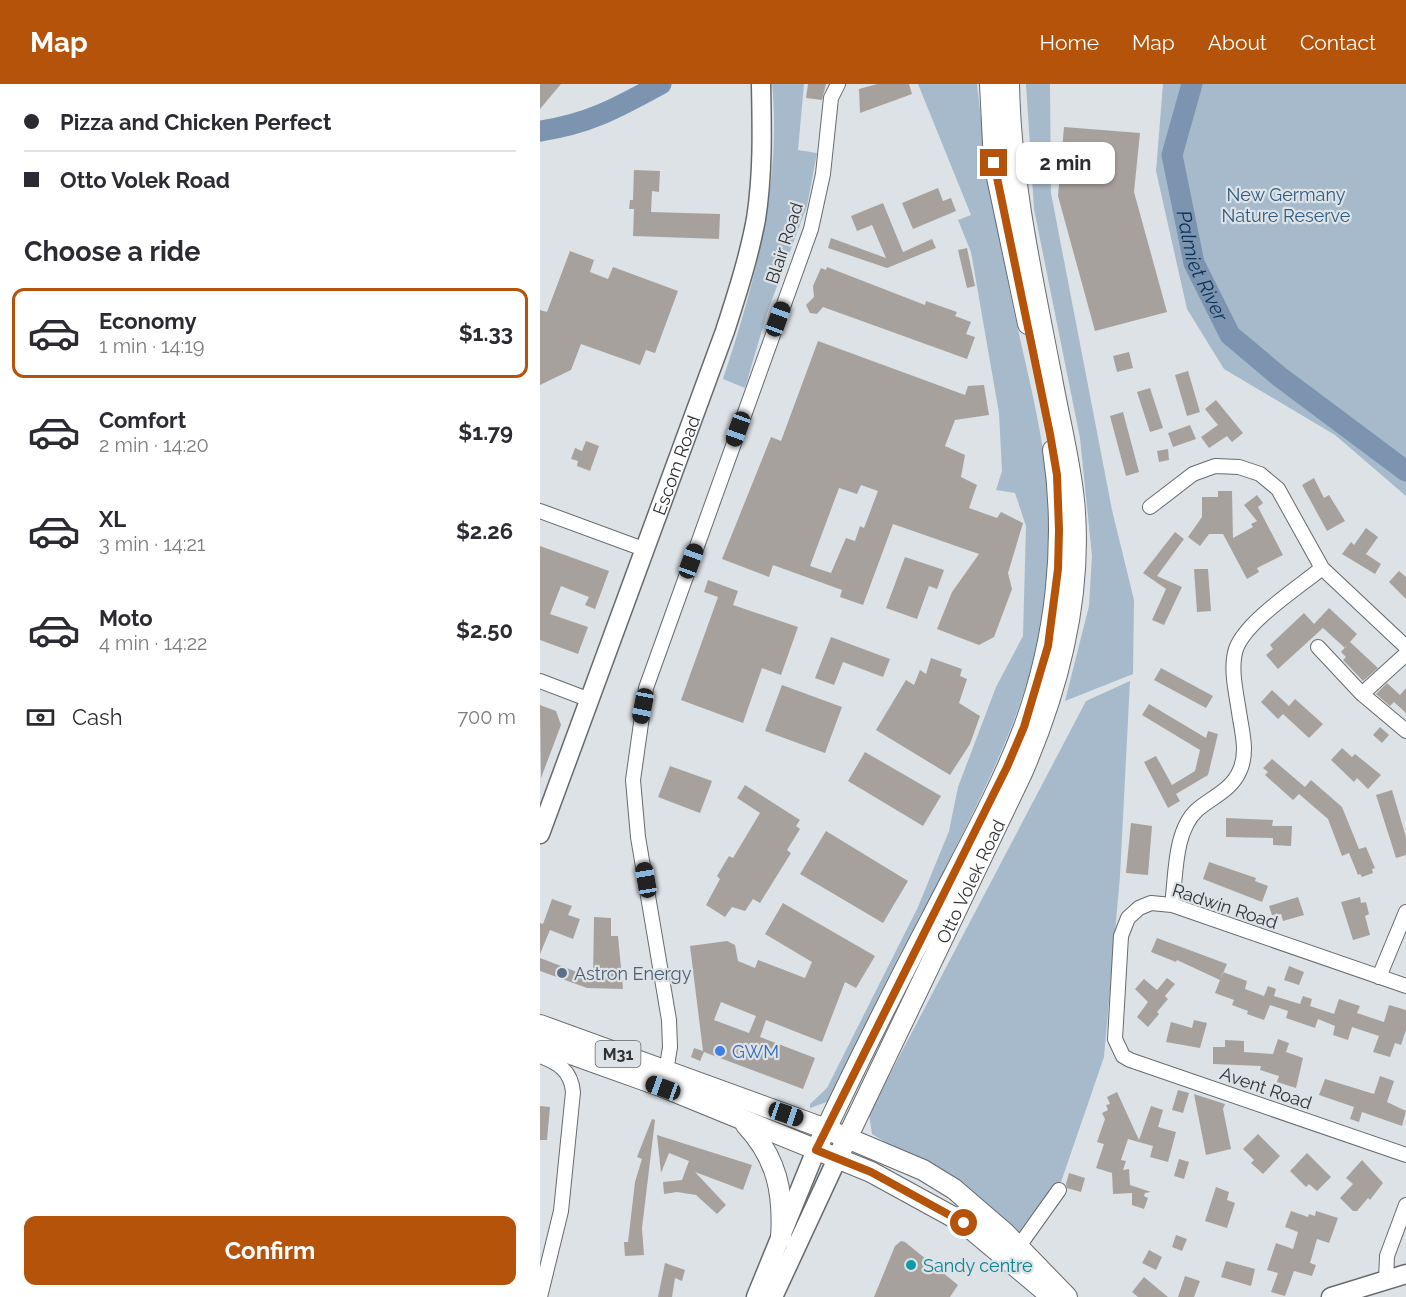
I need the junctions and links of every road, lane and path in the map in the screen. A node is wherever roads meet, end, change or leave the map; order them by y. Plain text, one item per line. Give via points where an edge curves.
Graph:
1 (761, 84) edge
2 (838, 84) edge
3 (990, 84) edge
4 (1009, 84) edge
5 (1150, 507) dead end
6 (540, 511) edge
7 (646, 550) junction
8 (1322, 568) junction
9 (1318, 647) dead end
10 (1406, 647) edge
11 (1406, 654) edge
12 (540, 681) edge
13 (1362, 694) junction
14 (590, 700) junction
15 (1406, 731) edge
16 (540, 834) edge
17 (1172, 905) junction
18 (1406, 912) edge
19 (1379, 977) junction
20 (1406, 986) edge
21 (540, 1025) edge
22 (540, 1043) edge
23 (1118, 1050) joint
24 (540, 1056) edge
25 (666, 1072) junction
26 (741, 1120) junction
27 (826, 1129) junction
28 (848, 1137) junction
29 (816, 1150) junction
30 (1406, 1155) edge
31 (837, 1159) junction
32 (1059, 1190) dead end
33 (1406, 1204) edge
34 (781, 1238) junction
35 (1014, 1253) junction
36 (1406, 1274) edge
37 (1386, 1280) junction
38 (540, 1297) edge
39 (756, 1297) edge
40 (773, 1297) edge
41 (1052, 1297) edge
42 (1068, 1297) edge
43 (1331, 1297) edge

1 - 7 street, Escom Road via 761,166 756,218 744,269
2 - 25 street, Blair Road via 831,98 823,174 811,229 646,688 639,724 633,780 638,837 669,1020
3 - 27 main road, Otto Volek Road via 994,163 1057,475 1058,569 1048,646 1024,727 1007,767
4 - 28 main road, Otto Volek Road via 1014,173 1074,502 1070,611 1062,657 1039,736
5 - 8 street via 1192,474 1215,466 1251,470 1278,489
6 - 7 street
7 - 14 street, Escom Road
8 - 10 street
8 - 17 street via 1251,627 1237,648 1234,675 1244,760 1233,782 1197,811 1184,829
9 - 13 street
11 - 13 street
12 - 14 street
13 - 15 street
14 - 16 street, Escom Road
17 - 19 street, Radwin Road
17 - 23 street, Radwin Road via 1151,903 1139,908 1128,918 1121,936 1115,1039
18 - 19 street
19 - 20 street, Radwin Road
21 - 25 main road, M31
22 - 26 main road, M31
23 - 30 street, Avent Road via 1130,1060
24 - 38 street via 566,1071 573,1092 561,1211
25 - 27 main road, M31
26 - 29 main road, M31
26 - 34 main road via 761,1141 778,1178
27 - 28 main road, M31
27 - 29 main road, Otto Volek Road
28 - 31 main road, Otto Volek Road
28 - 35 main road, M31 via 890,1154 954,1189
29 - 31 main road, M31
29 - 34 street
31 - 35 main road, M31 via 871,1172
31 - 40 street
32 - 35 street
33 - 37 street via 1387,1256
34 - 39 street
35 - 41 main road, M31
35 - 42 main road, M31
36 - 37 street
37 - 43 street

